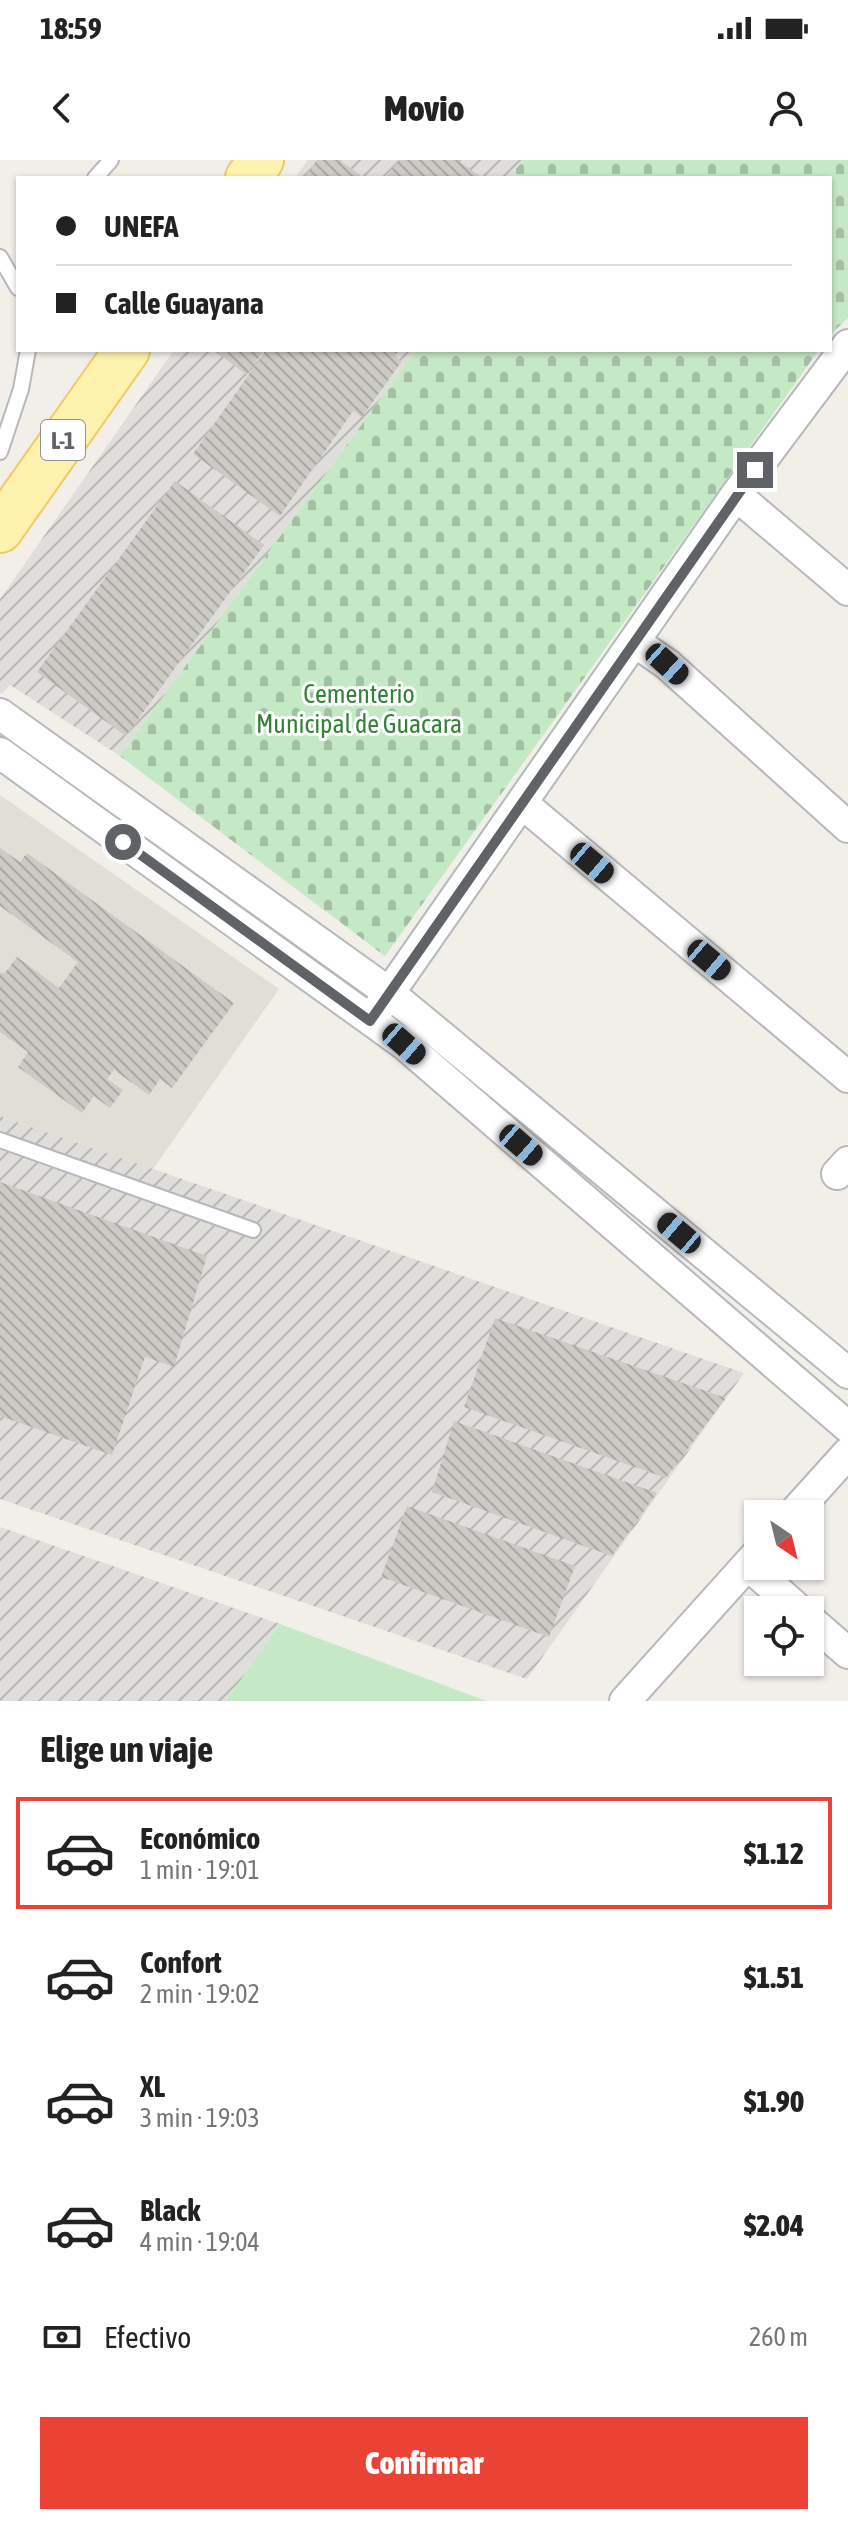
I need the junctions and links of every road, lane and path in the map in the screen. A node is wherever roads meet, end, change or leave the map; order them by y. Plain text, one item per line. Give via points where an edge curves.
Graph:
1 (111, 160) edge
2 (97, 176) edge
3 (0, 257) edge
4 (16, 285) edge
5 (848, 345) edge
6 (28, 352) edge
7 (125, 352) edge
8 (0, 452) edge
9 (736, 495) junction
10 (7, 505) edge
11 (848, 590) edge
12 (635, 642) junction
13 (0, 714) edge
14 (0, 753) edge
15 (523, 804) junction
16 (848, 827) edge
17 (388, 992) junction
18 (370, 1021) junction
19 (848, 1077) edge
20 (0, 1140) edge
21 (253, 1230) dead end
22 (848, 1373) edge
23 (848, 1427) edge
24 (848, 1453) edge
25 (806, 1500) edge
26 (744, 1569) edge
27 (772, 1580) edge
28 (786, 1596) edge
29 (824, 1632) edge
30 (848, 1653) edge
31 (625, 1701) edge

1 - 2 lane
3 - 4 lane
5 - 9 street
6 - 8 lane
7 - 10 main road, L-1
9 - 11 street
9 - 12 street
12 - 15 street
12 - 16 street via 667,664
13 - 17 street
14 - 18 street
15 - 17 street
15 - 19 street
17 - 18 street
17 - 22 street
18 - 23 street via 416,1054
20 - 21 lane
24 - 25 street
26 - 31 street
27 - 28 street
29 - 30 street

